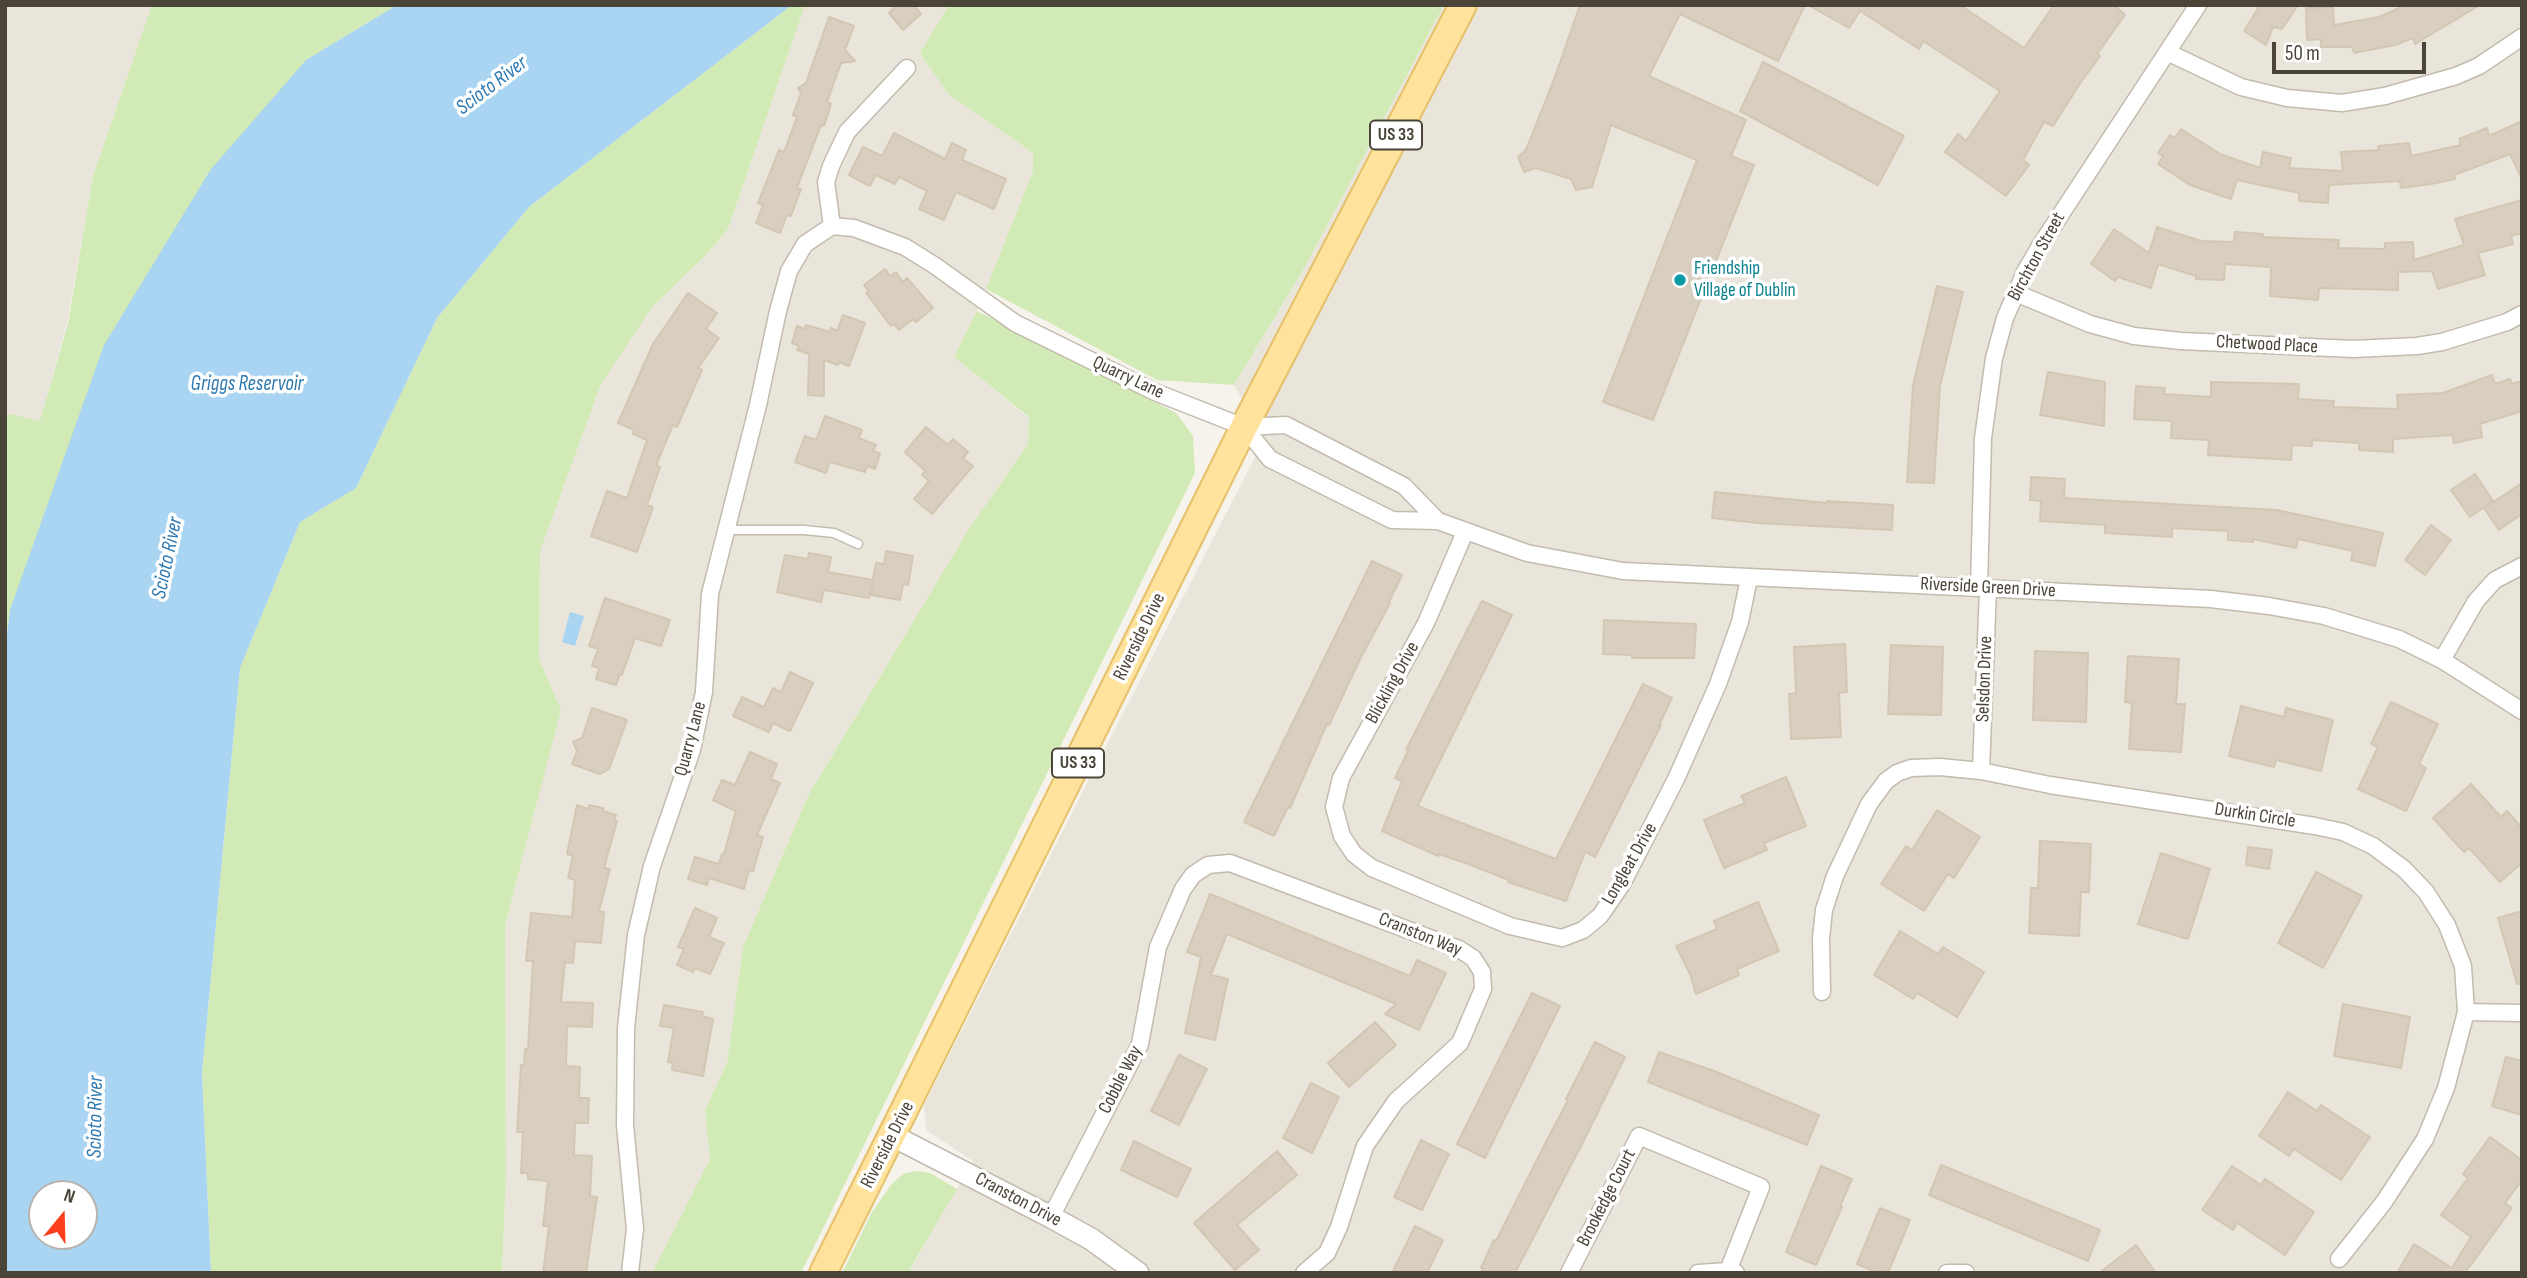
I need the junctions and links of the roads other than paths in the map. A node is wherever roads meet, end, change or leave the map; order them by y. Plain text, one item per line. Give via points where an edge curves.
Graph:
1 (1463, 5) edge
2 (2198, 5) edge
3 (2522, 37) edge
4 (2167, 52) junction
5 (907, 68) dead end
6 (832, 226) junction
7 (2016, 293) junction
8 (2522, 314) edge
9 (1244, 428) junction
10 (1438, 522) junction
11 (725, 530) junction
12 (1465, 532) junction
13 (858, 544) dead end
14 (2522, 566) edge
15 (1749, 578) junction
16 (1984, 588) junction
17 (2442, 660) junction
18 (2522, 711) edge
19 (1981, 771) junction
20 (1342, 835) joint
21 (1208, 865) joint
22 (1822, 992) dead end
23 (2466, 1012) junction
24 (2522, 1013) edge
25 (892, 1136) junction
26 (1051, 1217) junction
27 (2339, 1259) dead end
28 (1732, 1272) edge
29 (630, 1273) edge
30 (822, 1273) edge
31 (1138, 1273) edge
32 (1304, 1273) edge
33 (1569, 1273) edge
34 (1698, 1273) edge
35 (1947, 1273) edge
36 (1965, 1273) edge

1 - 9 main road, Riverside Drive / US 33
2 - 4 street, Birchton Street
3 - 4 street via 2456,76 2342,103 2287,98 2241,87
4 - 7 street, Birchton Street via 2040,246
5 - 6 street via 841,144 827,181
6 - 9 street, Quarry Lane via 854,228 905,247 1015,324 1155,393
6 - 11 street, Quarry Lane via 805,244 789,271
7 - 8 street, Chetwood Place via 2090,324 2134,336 2353,349 2442,342
7 - 16 street, Birchton Street via 2005,318 1987,395
9 - 10 street, Riverside Green Drive via 1270,459 1392,520
9 - 10 street, Riverside Green Drive via 1286,425 1404,486
9 - 25 main road, Riverside Drive / US 33
10 - 12 street, Riverside Green Drive
11 - 13 lane via 834,533
11 - 29 street, Quarry Lane via 710,594 704,692 692,750 652,866 636,935 626,1028 625,1125 635,1229
12 - 15 street, Riverside Green Drive via 1527,553 1623,571
12 - 20 street, Blickling Drive via 1426,623 1341,778 1334,807
14 - 17 street via 2495,580 2476,601
15 - 16 street, Riverside Green Drive
15 - 20 street, Longleat Drive via 1722,671 1676,779 1622,884 1600,916 1583,930 1562,938 1510,926 1372,868 1354,854
16 - 17 street, Riverside Green Drive via 2269,606 2380,632
16 - 19 street, Selsdon Drive
17 - 18 street, Riverside Green Drive
19 - 22 street, Durkin Circle via 1911,768 1886,781 1869,804 1835,876 1825,911
19 - 23 street, Durkin Circle via 2315,826 2373,846 2404,869 2447,925 2463,965
21 - 26 street, Cobble Way via 1193,874 1183,889 1158,947 1140,1044
21 - 32 street, Cranston Way via 1230,863 1251,870 1459,949 1474,958 1482,972 1483,989 1460,1043 1395,1101 1365,1146 1327,1253
23 - 24 street
23 - 27 street, Durkin Circle via 2446,1088 2425,1139
25 - 26 street, Cranston Drive
25 - 30 main road, Riverside Drive / US 33
26 - 31 street, Cranston Drive
28 - 33 street, Brookedge Court via 1761,1187 1639,1136
28 - 34 street
35 - 36 street

